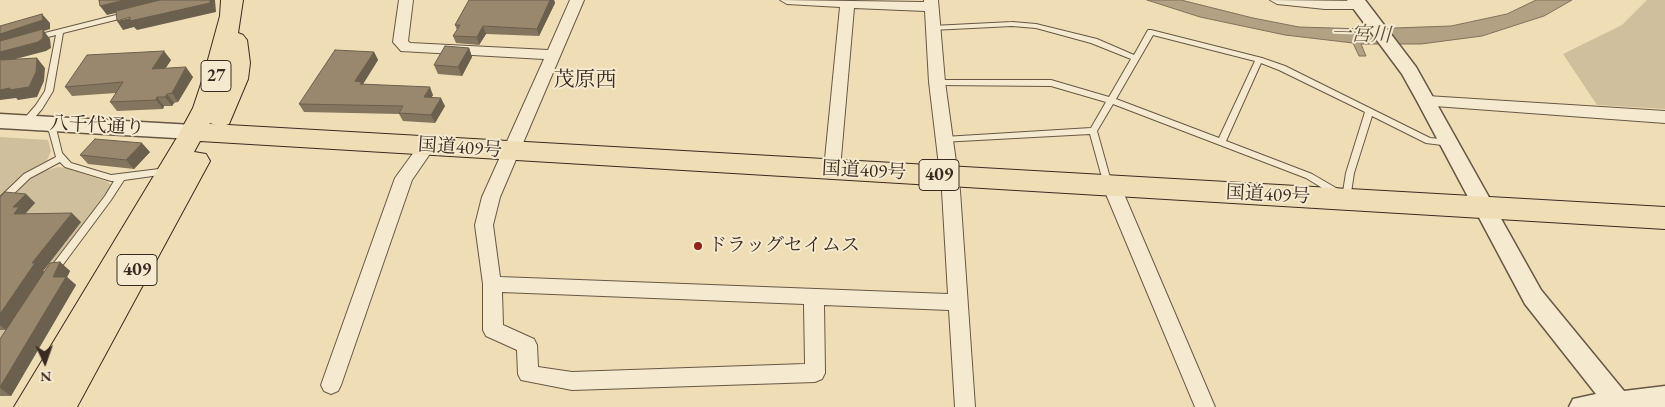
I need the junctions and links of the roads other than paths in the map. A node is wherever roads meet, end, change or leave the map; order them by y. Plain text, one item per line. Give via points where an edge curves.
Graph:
1 (406, 0) edge
2 (577, 0) edge
3 (787, 0) edge
4 (1276, 0) edge
5 (848, 2) edge
6 (1358, 2) edge
7 (931, 3) edge
8 (232, 8) edge
9 (140, 11) edge
10 (932, 28) junction
11 (60, 32) junction
12 (26, 42) edge
13 (554, 55) junction
14 (1135, 58) junction
15 (1259, 60) junction
16 (937, 82) junction
17 (1110, 100) junction
18 (1427, 101) junction
19 (1369, 111) junction
20 (1665, 117) edge
21 (0, 121) edge
22 (26, 122) junction
23 (51, 124) junction
24 (1093, 131) junction
25 (203, 133) junction
26 (944, 140) junction
27 (1221, 143) junction
28 (1450, 143) junction
29 (428, 145) junction
30 (512, 152) junction
31 (60, 158) junction
32 (832, 169) junction
33 (171, 170) junction
34 (949, 176) junction
35 (121, 178) junction
36 (1112, 187) junction
37 (1346, 200) junction
38 (0, 202) edge
39 (1484, 208) junction
40 (1665, 218) edge
41 (48, 278) edge
42 (492, 284) junction
43 (814, 297) junction
44 (958, 302) junction
45 (332, 386) dead end
46 (1665, 397) edge
47 (1620, 405) edge
48 (30, 407) edge
49 (60, 407) edge
50 (965, 407) edge
51 (1206, 407) edge
52 (1582, 407) edge

1 - 13 street via 400,42 406,48
2 - 13 street
3 - 5 street
4 - 6 street via 1325,5
5 - 7 street
5 - 32 street
6 - 18 street
7 - 10 street
8 - 25 main road, 27 via 238,63 236,79
9 - 11 lane
10 - 14 lane via 1036,26 1094,42
10 - 16 street
11 - 12 lane
11 - 22 lane via 48,91
13 - 30 street
14 - 15 lane via 1151,32
14 - 17 lane
15 - 19 lane
15 - 27 lane
16 - 17 lane via 1051,83
16 - 26 street
17 - 24 lane
17 - 27 lane
18 - 20 street
18 - 28 street
19 - 28 lane via 1429,141
19 - 37 lane via 1350,173
21 - 22 street, 八千代通り
22 - 23 street, 八千代通り
23 - 25 street, 八千代通り
23 - 31 lane
24 - 26 lane
24 - 36 lane
25 - 29 main road, 国道409号 / 409
25 - 33 main road, 409
25 - 49 main road, 409
26 - 34 street
27 - 37 lane via 1309,176
28 - 39 street
29 - 30 main road, 国道409号 / 409
29 - 45 street via 404,178
30 - 32 main road, 国道409号 / 409
30 - 42 street via 491,197 484,225
31 - 35 lane via 68,164 111,178
31 - 38 lane via 28,176
32 - 34 main road, 国道409号 / 409
33 - 35 lane
33 - 48 main road, 409
34 - 36 main road, 国道409号 / 409
34 - 44 street
35 - 41 lane
36 - 37 main road, 国道409号 / 409
36 - 51 street
37 - 39 main road, 国道409号 / 409
39 - 40 main road, 国道409号 / 409
39 - 47 street via 1533,297
42 - 43 street
42 - 43 street via 493,330 526,345 528,374 572,381 815,373
43 - 44 street
44 - 50 street
46 - 47 street
47 - 52 street

